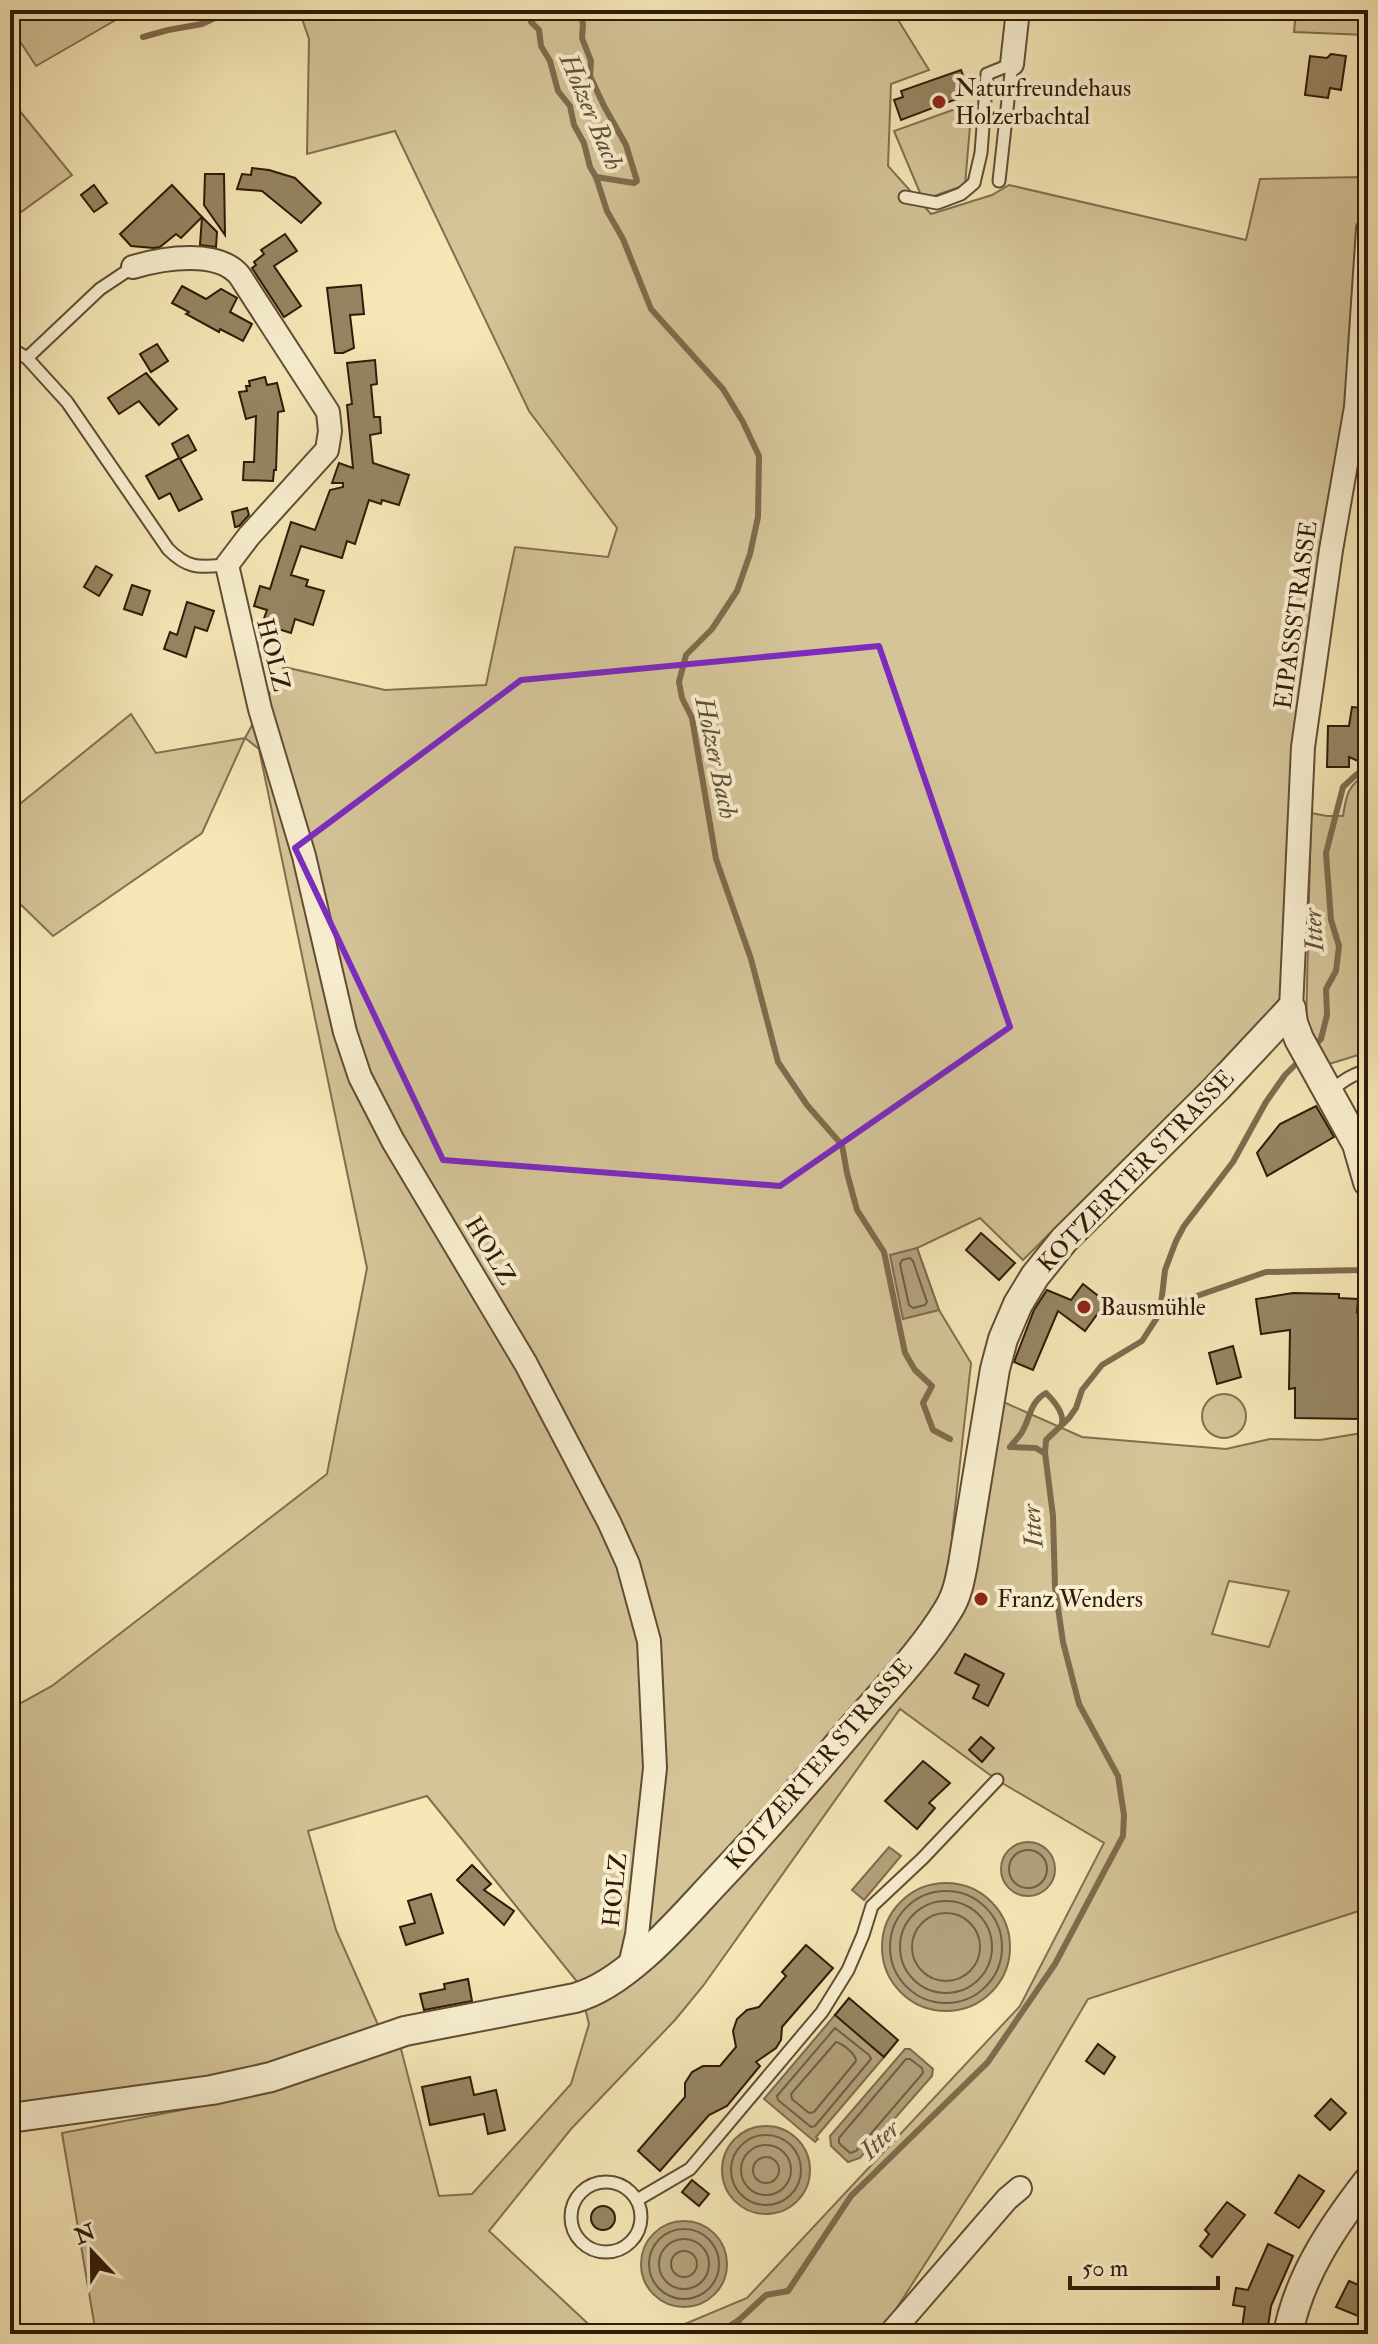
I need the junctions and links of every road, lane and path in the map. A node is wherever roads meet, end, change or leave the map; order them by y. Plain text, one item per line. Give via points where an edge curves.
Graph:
1 (1018, 10) edge
2 (1012, 64) junction
3 (999, 181) dead end
4 (905, 197) dead end
5 (1368, 229) edge
6 (133, 267) joint
7 (10, 348) edge
8 (27, 358) junction
9 (227, 565) junction
10 (1291, 1009) junction
11 (1368, 1071) edge
12 (1328, 1092) junction
13 (1362, 1142) edge
14 (1368, 1182) edge
15 (997, 1780) dead end
16 (630, 1965) junction
17 (10, 2118) edge
18 (1368, 2181) edge
19 (1020, 2188) dead end
20 (637, 2200) junction
21 (890, 2334) edge
22 (1288, 2334) edge

1 - 2 street
2 - 3 lane
2 - 4 lane via 987,74 974,183 937,203
5 - 10 street, EIPASSSTRASSE via 1356,407 1303,747
6 - 8 lane via 100,289
6 - 9 street via 177,258 230,265 328,412 327,450
7 - 8 lane
8 - 9 lane via 67,402 168,549 195,567
9 - 16 street, HOLZ via 260,709 360,1077 526,1364 609,1522 640,1604 649,1641 655,1768
10 - 12 street via 1305,1051
10 - 16 street, KOTZERTER STRASSE via 1064,1240 1018,1304 995,1369 958,1589 927,1640 749,1847
11 - 12 lane
12 - 13 street
13 - 14 street
15 - 20 lane via 872,1906 848,1970 822,2012 690,2169
16 - 17 street, KOTZERTER STRASSE via 586,1995 405,2031 271,2077
18 - 22 street via 1337,2220 1310,2268
19 - 21 street
20 - 20 lane via 618,2184 594,2184 571,2211 575,2234 591,2249 623,2248 638,2232

